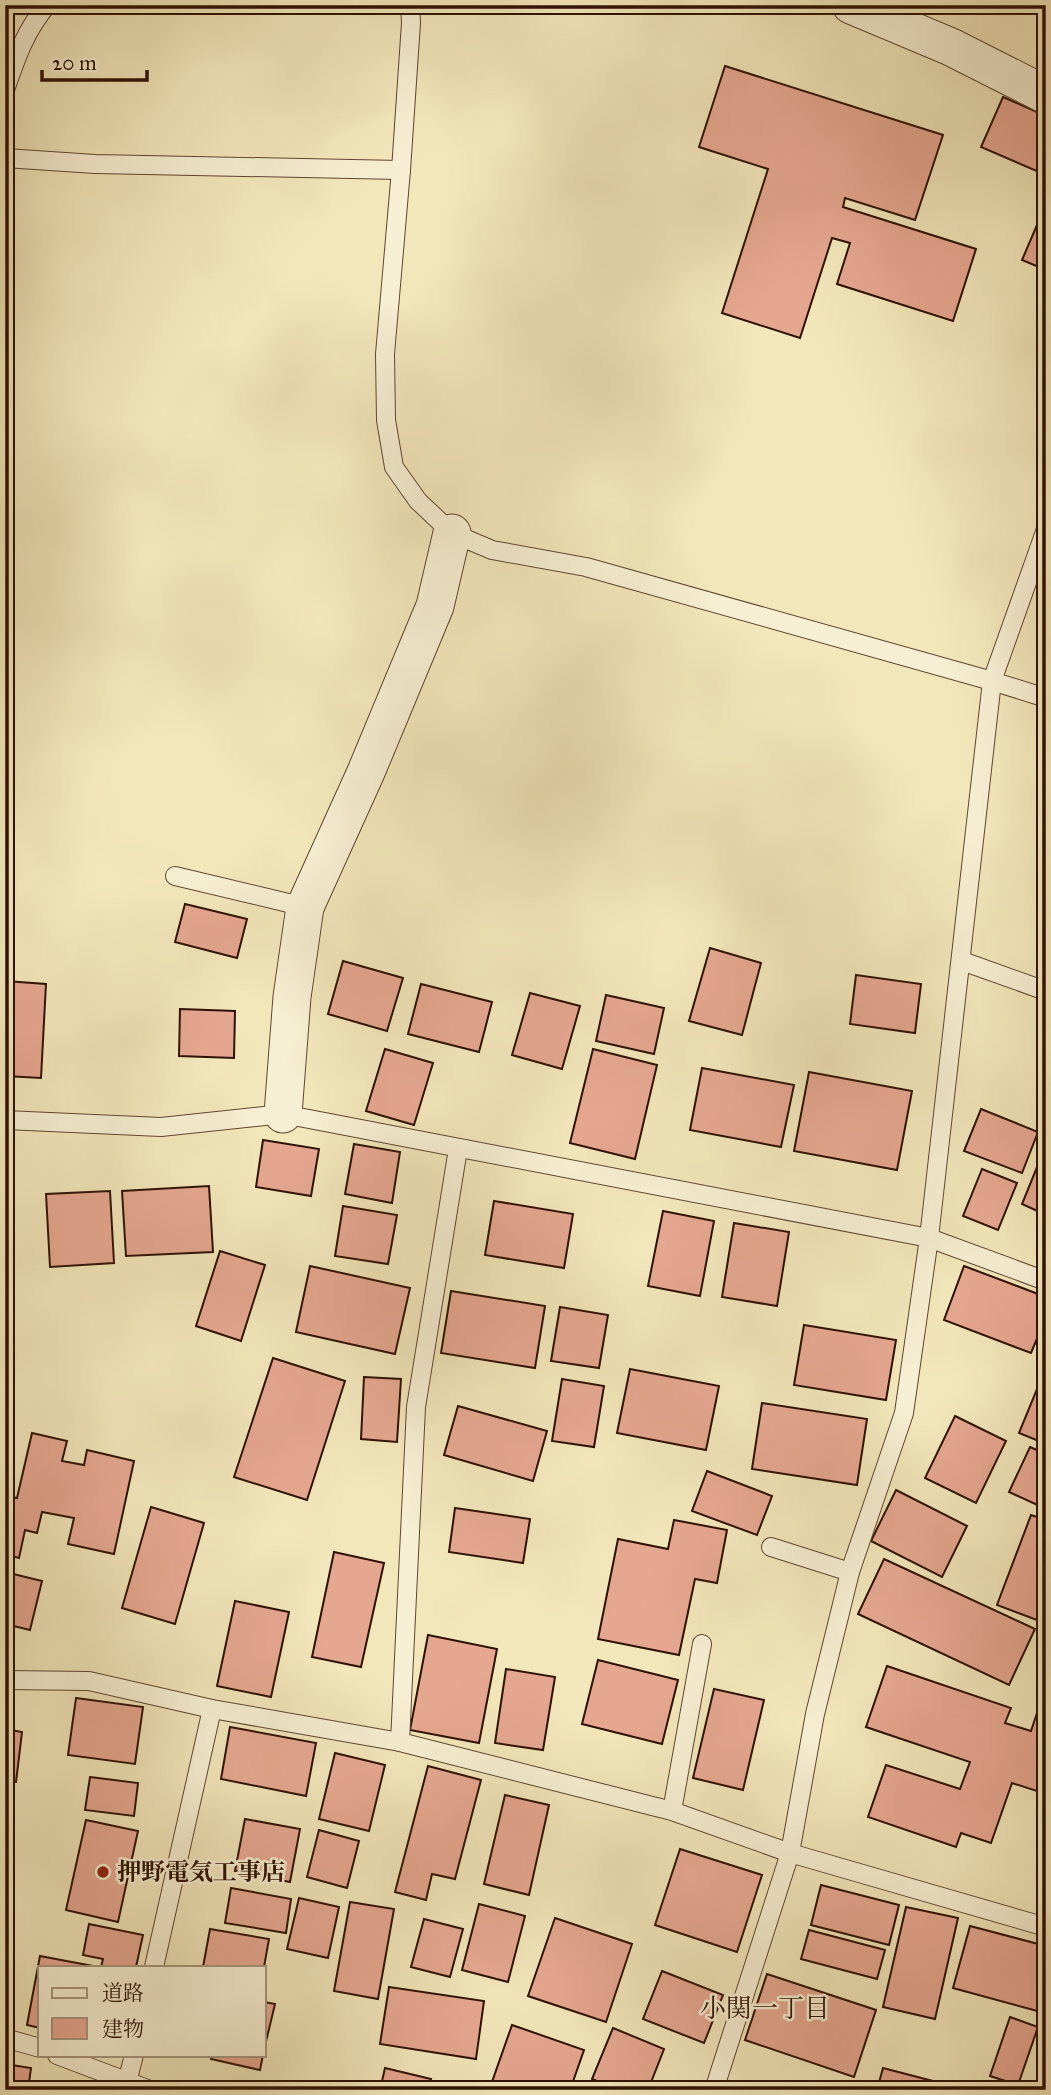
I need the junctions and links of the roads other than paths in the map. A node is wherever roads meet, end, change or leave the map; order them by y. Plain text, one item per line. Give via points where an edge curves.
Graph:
1 (47, 5) edge
2 (410, 5) edge
3 (850, 5) edge
4 (5, 90) edge
5 (1046, 95) edge
6 (5, 158) edge
7 (401, 170) junction
8 (1046, 529) edge
9 (452, 533) junction
10 (992, 681) junction
11 (1046, 698) edge
12 (176, 876) dead end
13 (305, 907) junction
14 (962, 961) junction
15 (1046, 991) edge
16 (283, 1114) junction
17 (5, 1120) edge
18 (458, 1149) junction
19 (929, 1238) junction
20 (1046, 1281) edge
21 (771, 1547) dead end
22 (850, 1572) junction
23 (702, 1644) dead end
24 (5, 1680) edge
25 (212, 1709) junction
26 (400, 1742) junction
27 (672, 1811) junction
28 (790, 1853) junction
29 (1046, 1927) edge
30 (154, 1966) edge
31 (5, 2038) edge
32 (38, 2047) edge
33 (59, 2056) edge
34 (134, 2056) edge
35 (126, 2086) edge
36 (150, 2090) edge
37 (714, 2090) edge

1 - 4 lane via 21,43
2 - 7 lane
3 - 5 street via 951,47
6 - 7 lane
7 - 9 lane via 385,354 386,420 394,467 418,501
8 - 10 lane
9 - 10 lane via 492,550 586,567
9 - 13 street via 435,606
10 - 11 lane
10 - 14 lane
12 - 13 lane
13 - 16 street
14 - 15 lane
14 - 19 lane
16 - 17 lane via 161,1127
16 - 18 lane
18 - 19 lane
18 - 26 lane via 416,1407
19 - 20 lane
19 - 22 lane via 904,1413
21 - 22 lane
22 - 28 lane via 815,1714
23 - 27 lane
24 - 25 lane via 89,1681
25 - 26 lane
25 - 30 lane
26 - 27 lane
27 - 28 lane
28 - 29 lane
28 - 37 lane
31 - 32 lane
33 - 35 lane
34 - 35 lane
35 - 36 lane

